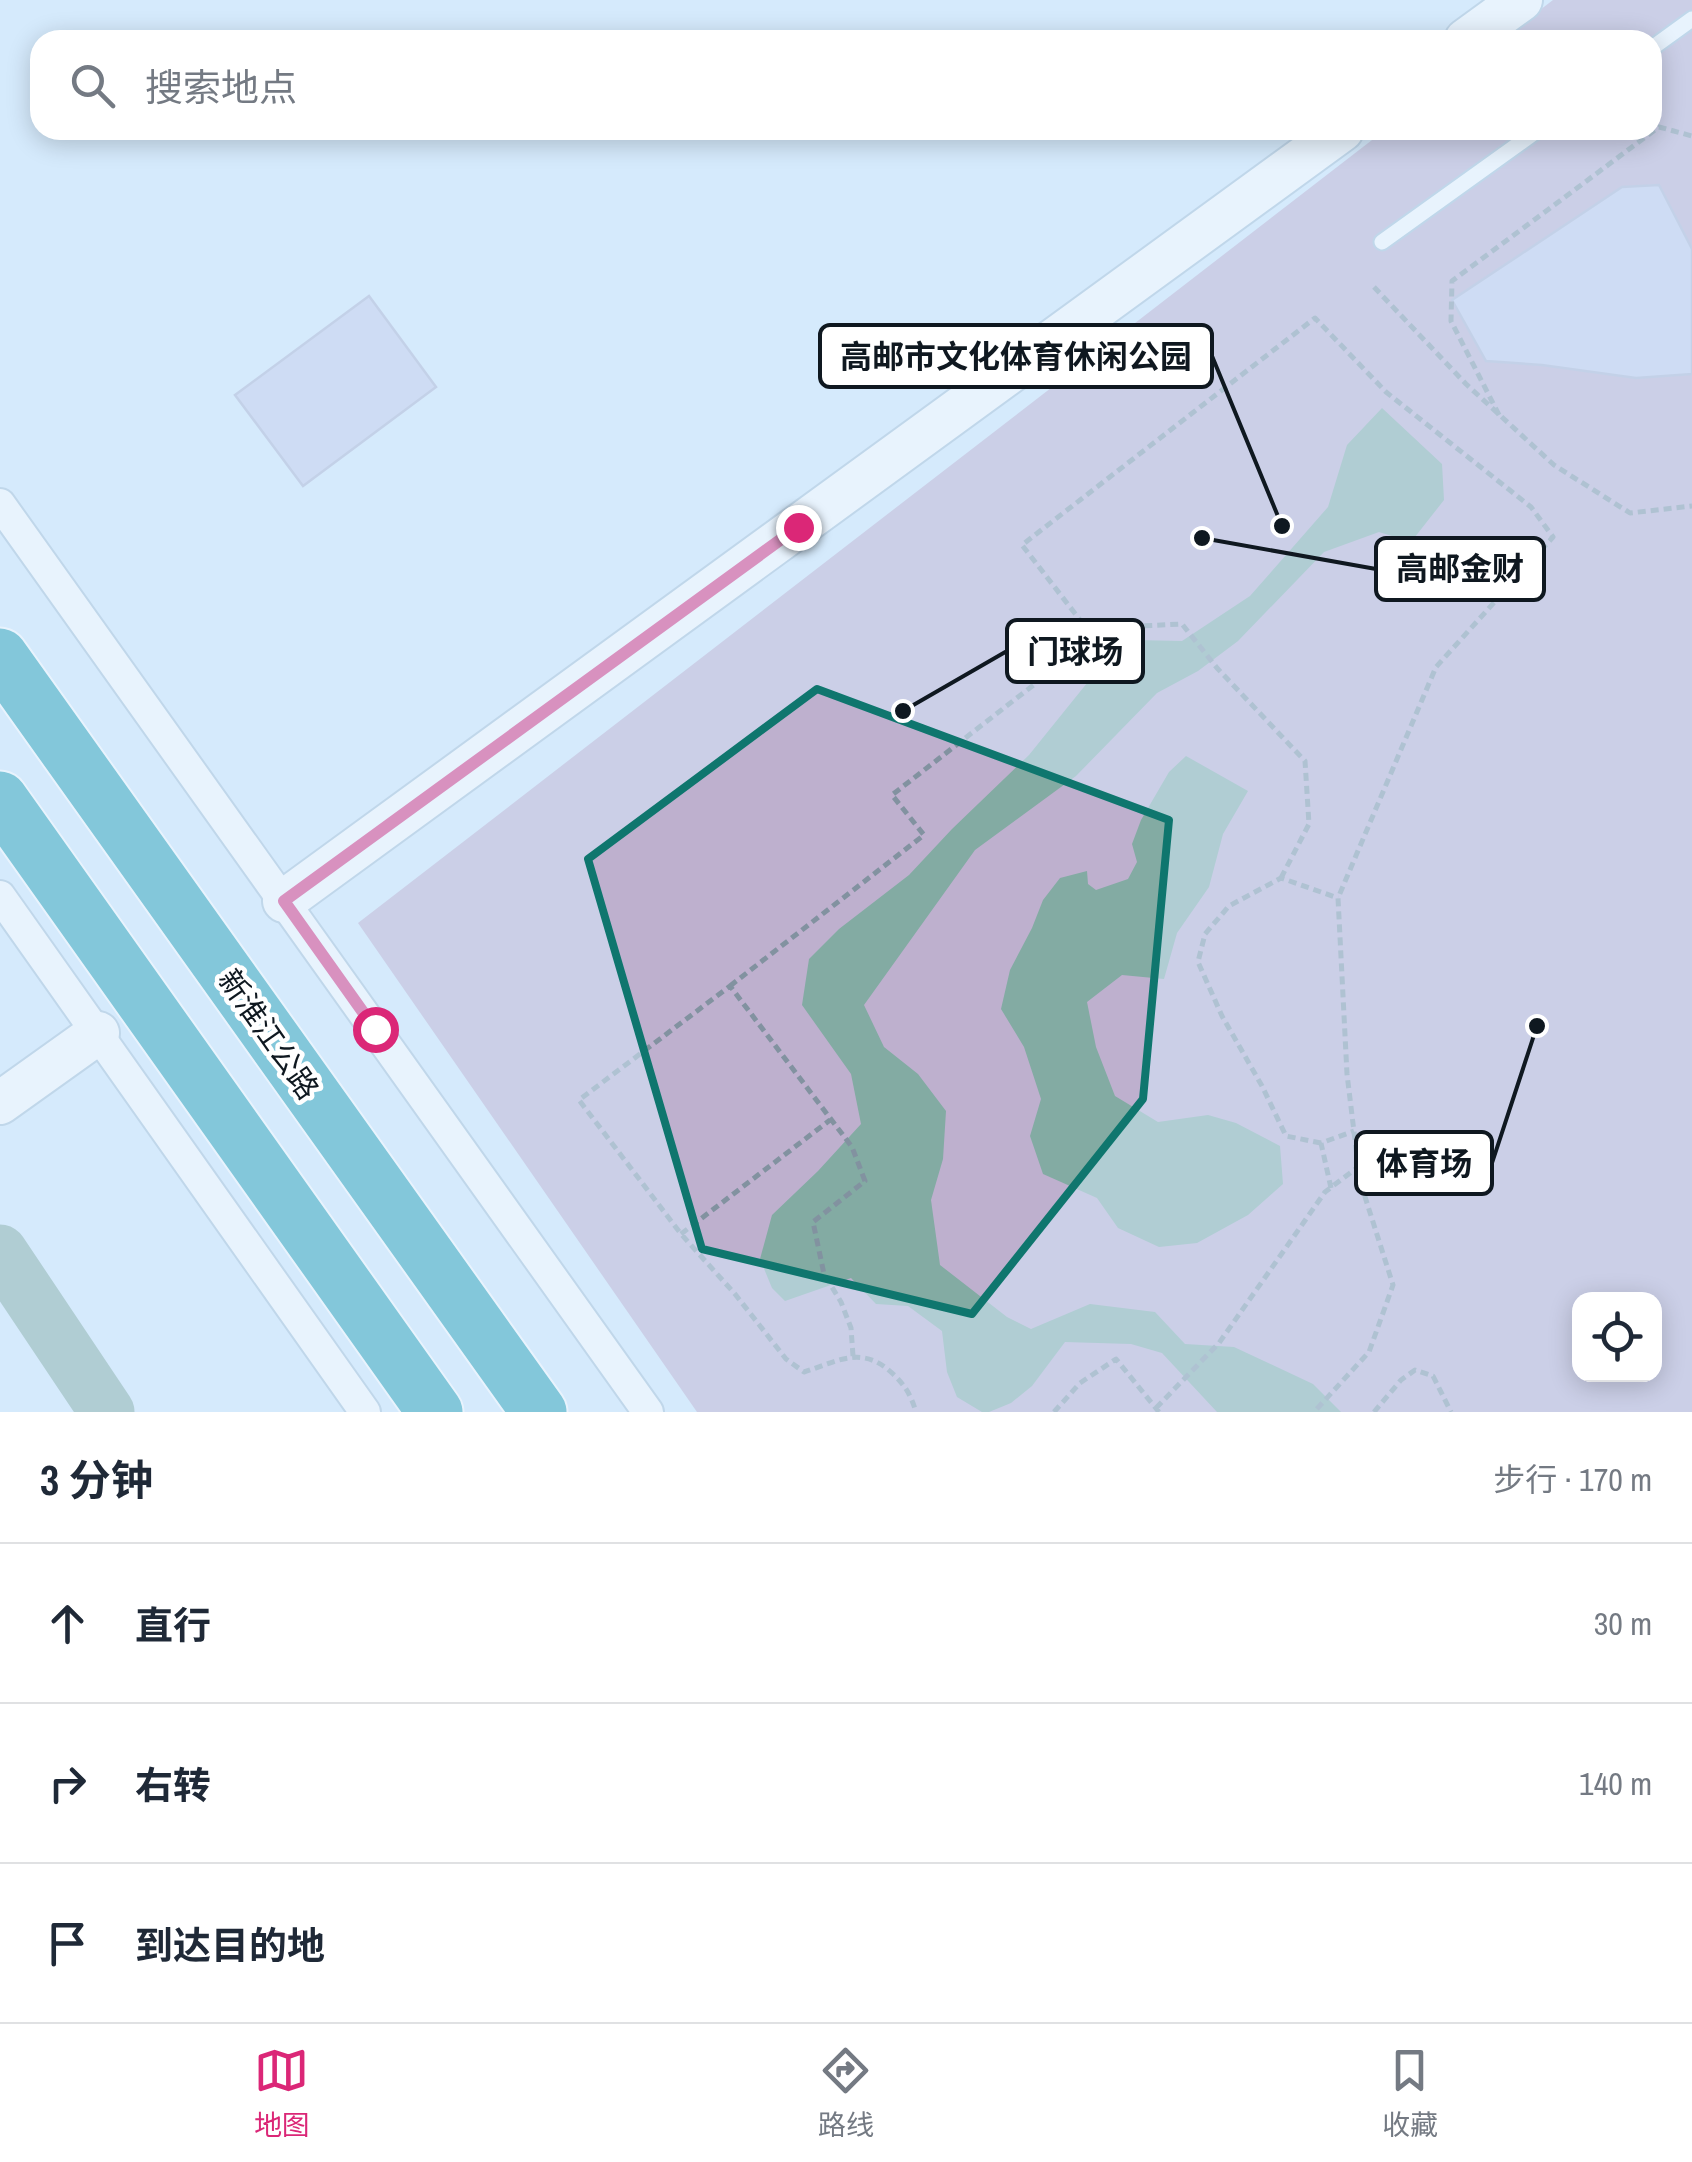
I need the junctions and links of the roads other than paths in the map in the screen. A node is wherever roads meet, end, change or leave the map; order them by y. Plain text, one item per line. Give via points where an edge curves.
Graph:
1 (1520, 0) edge
2 (1692, 19) edge
3 (1480, 30) edge
4 (1662, 41) edge
5 (1328, 140) edge
6 (1524, 140) edge
7 (1382, 242) dead end
8 (0, 504) edge
9 (0, 656) edge
10 (0, 799) edge
11 (0, 896) edge
12 (284, 901) junction
13 (98, 1034) junction
14 (0, 1104) edge
15 (365, 1412) edge
16 (435, 1412) edge
17 (539, 1412) edge
18 (648, 1412) edge

1 - 3 street
2 - 4 lane
5 - 12 street
6 - 7 lane
8 - 12 street
9 - 17 highway, 新淮江公路
10 - 16 highway
11 - 13 street
12 - 18 street
13 - 14 street
13 - 15 street

